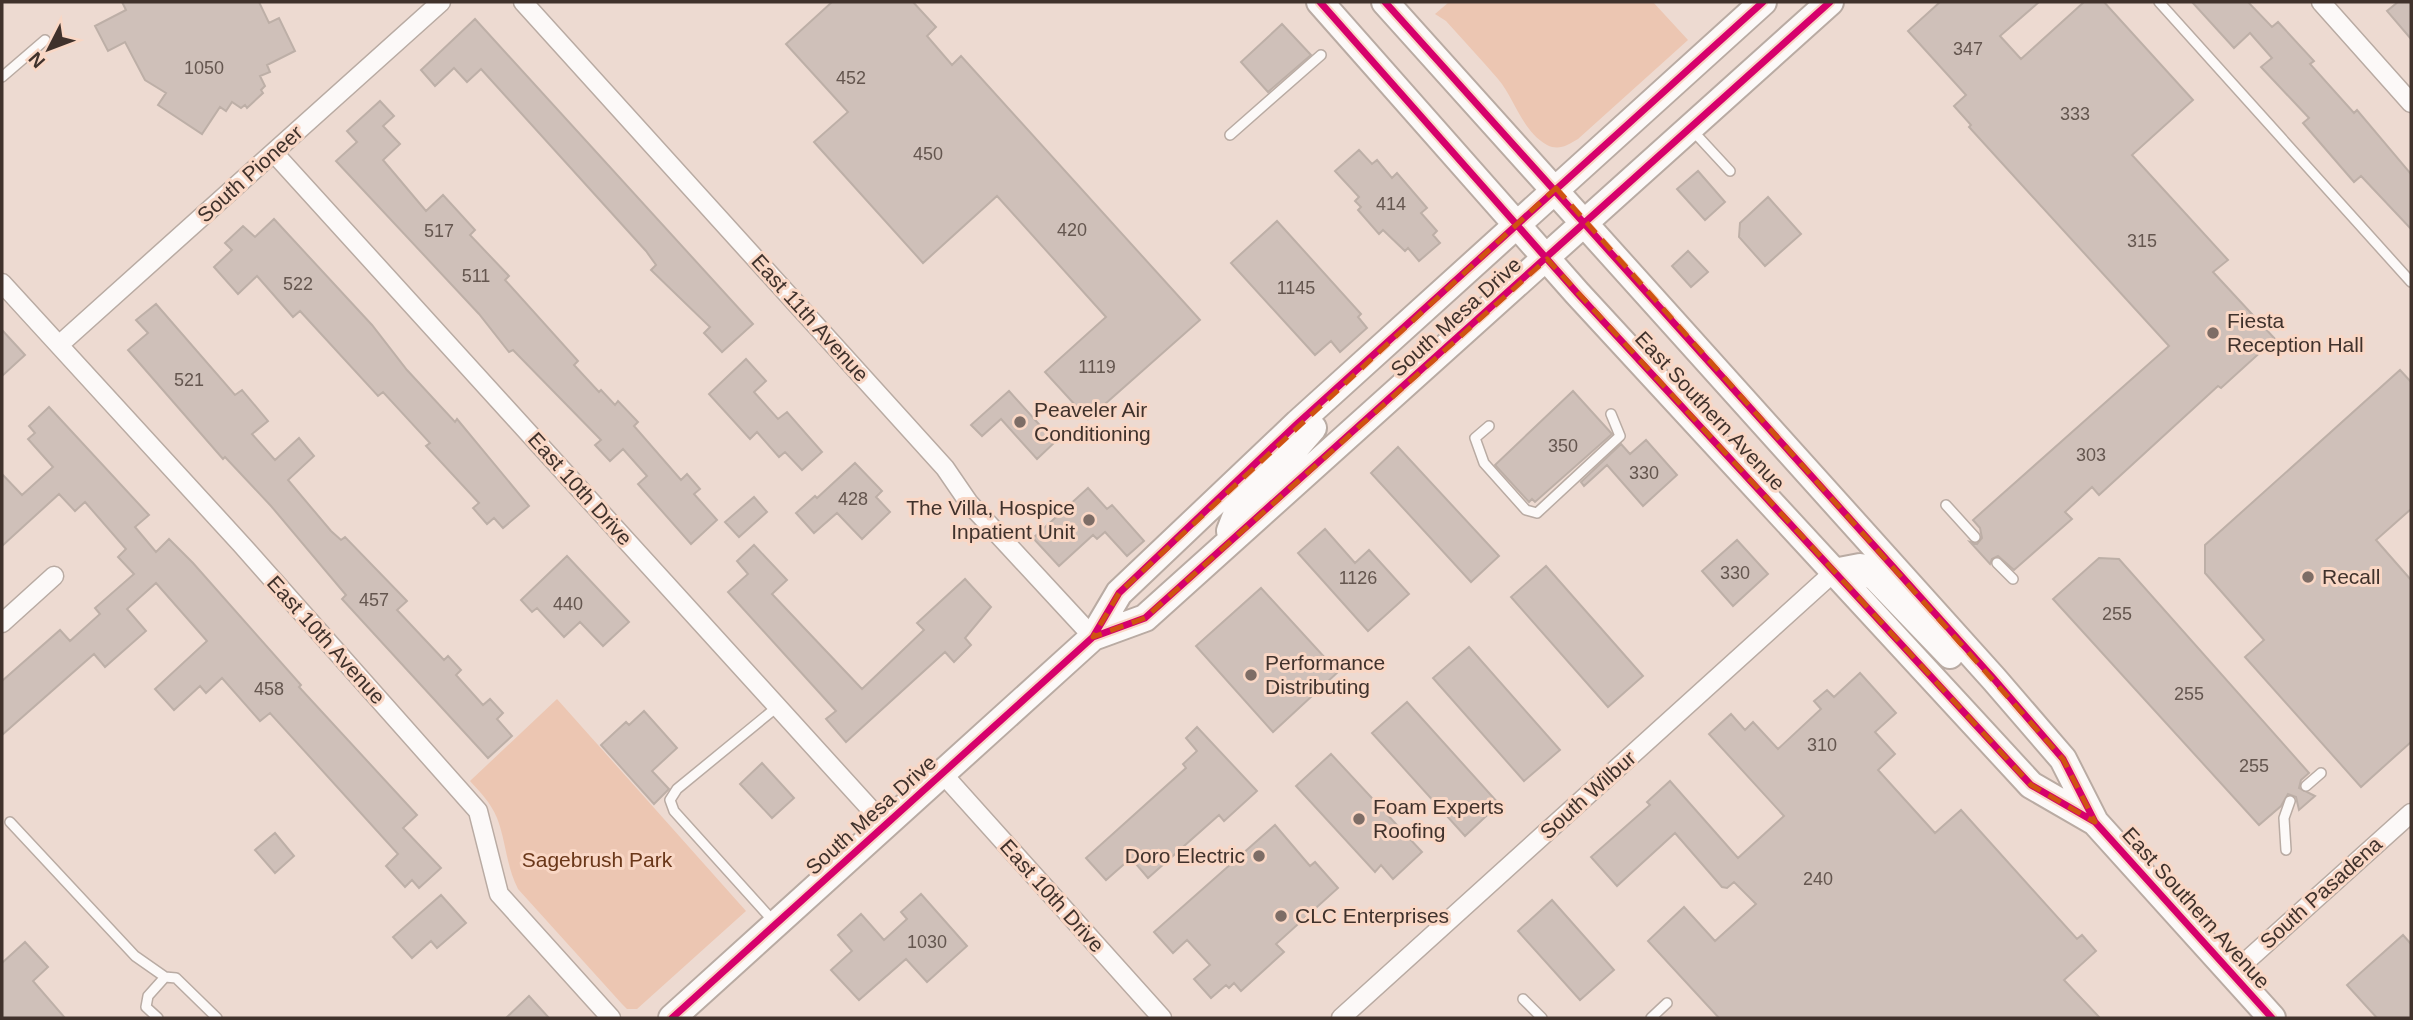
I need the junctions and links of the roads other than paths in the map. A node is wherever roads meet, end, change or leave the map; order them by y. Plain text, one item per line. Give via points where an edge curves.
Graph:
1 (441, 2) edge
2 (523, 2) edge
3 (1320, 2) edge
4 (1385, 2) edge
5 (1763, 2) edge
6 (1830, 2) edge
7 (2160, 2) edge
8 (2321, 2) edge
9 (45, 40) dead end
10 (1321, 55) dead end
11 (2, 77) edge
12 (2411, 103) edge
13 (1691, 129) junction
14 (1230, 135) dead end
15 (274, 153) junction
16 (1730, 171) dead end
17 (1556, 188) junction
18 (1586, 222) junction
19 (1516, 225) junction
20 (1547, 259) junction
21 (2411, 282) edge
22 (2, 283) edge
23 (59, 345) junction
24 (1329, 395) junction
25 (1611, 414) dead end
26 (1489, 426) dead end
27 (1946, 505) dead end
28 (1975, 537) dead end
29 (1224, 549) junction
30 (1997, 563) dead end
31 (1834, 572) junction
32 (54, 576) dead end
33 (2013, 579) dead end
34 (2, 623) edge
35 (1093, 637) junction
36 (1993, 679) junction
37 (777, 706) junction
38 (2321, 773) dead end
39 (943, 774) junction
40 (2306, 786) dead end
41 (2290, 801) dead end
42 (2411, 813) edge
43 (10, 822) dead end
44 (2095, 822) junction
45 (885, 825) junction
46 (2287, 850) dead end
47 (776, 924) junction
48 (2232, 974) junction
49 (165, 978) junction
50 (1523, 999) dead end
51 (1667, 1003) dead end
52 (158, 1018) edge
53 (217, 1018) edge
54 (611, 1018) edge
55 (672, 1018) edge
56 (1163, 1018) edge
57 (1341, 1018) edge
58 (1542, 1018) edge
59 (1651, 1018) edge
60 (2272, 1018) edge

1 - 15 street, South Pioneer
2 - 35 street, East 11th Avenue
3 - 19 main road, East Southern Avenue
4 - 17 main road, East Southern Avenue
5 - 17 main road, South Mesa Drive
6 - 13 main road, South Mesa Drive
7 - 21 lane
8 - 12 street
9 - 11 lane
10 - 14 lane
13 - 16 lane
13 - 18 main road, South Mesa Drive
15 - 23 street, South Pioneer
15 - 37 street, East 10th Drive
17 - 18 main road, East Southern Avenue
17 - 19 main road, South Mesa Drive
18 - 20 main road, South Mesa Drive
18 - 36 main road, East Southern Avenue
19 - 20 main road, East Southern Avenue
19 - 24 main road, South Mesa Drive
20 - 29 main road, South Mesa Drive
20 - 31 main road, East Southern Avenue
22 - 23 street, East 10th Avenue
23 - 54 street, East 10th Avenue via 478,811 499,894
24 - 29 main road via 1312,431 1235,518
24 - 35 main road, South Mesa Drive via 1119,593
25 - 26 lane via 1620,436 1537,513 1529,513 1480,458 1475,438
27 - 28 lane
29 - 35 main road, South Mesa Drive via 1146,618
30 - 33 lane
31 - 36 main road via 1860,567 1966,670
31 - 44 main road, East Southern Avenue via 2031,785
31 - 57 street, South Wilbur
32 - 34 street
35 - 39 main road, South Mesa Drive
36 - 44 main road, East Southern Avenue via 2063,759
37 - 45 street, East 10th Drive
37 - 47 lane via 677,789 670,800 674,811
38 - 40 lane
39 - 45 main road, South Mesa Drive
39 - 56 street, East 10th Drive
41 - 46 lane via 2284,818
42 - 48 street, South Pasadena
43 - 49 lane via 135,956
44 - 48 main road, East Southern Avenue
45 - 47 main road, South Mesa Drive
47 - 55 main road, South Mesa Drive
48 - 60 main road, East Southern Avenue
49 - 52 lane via 148,996 146,1007
49 - 53 lane via 176,978
50 - 58 lane
51 - 59 lane

